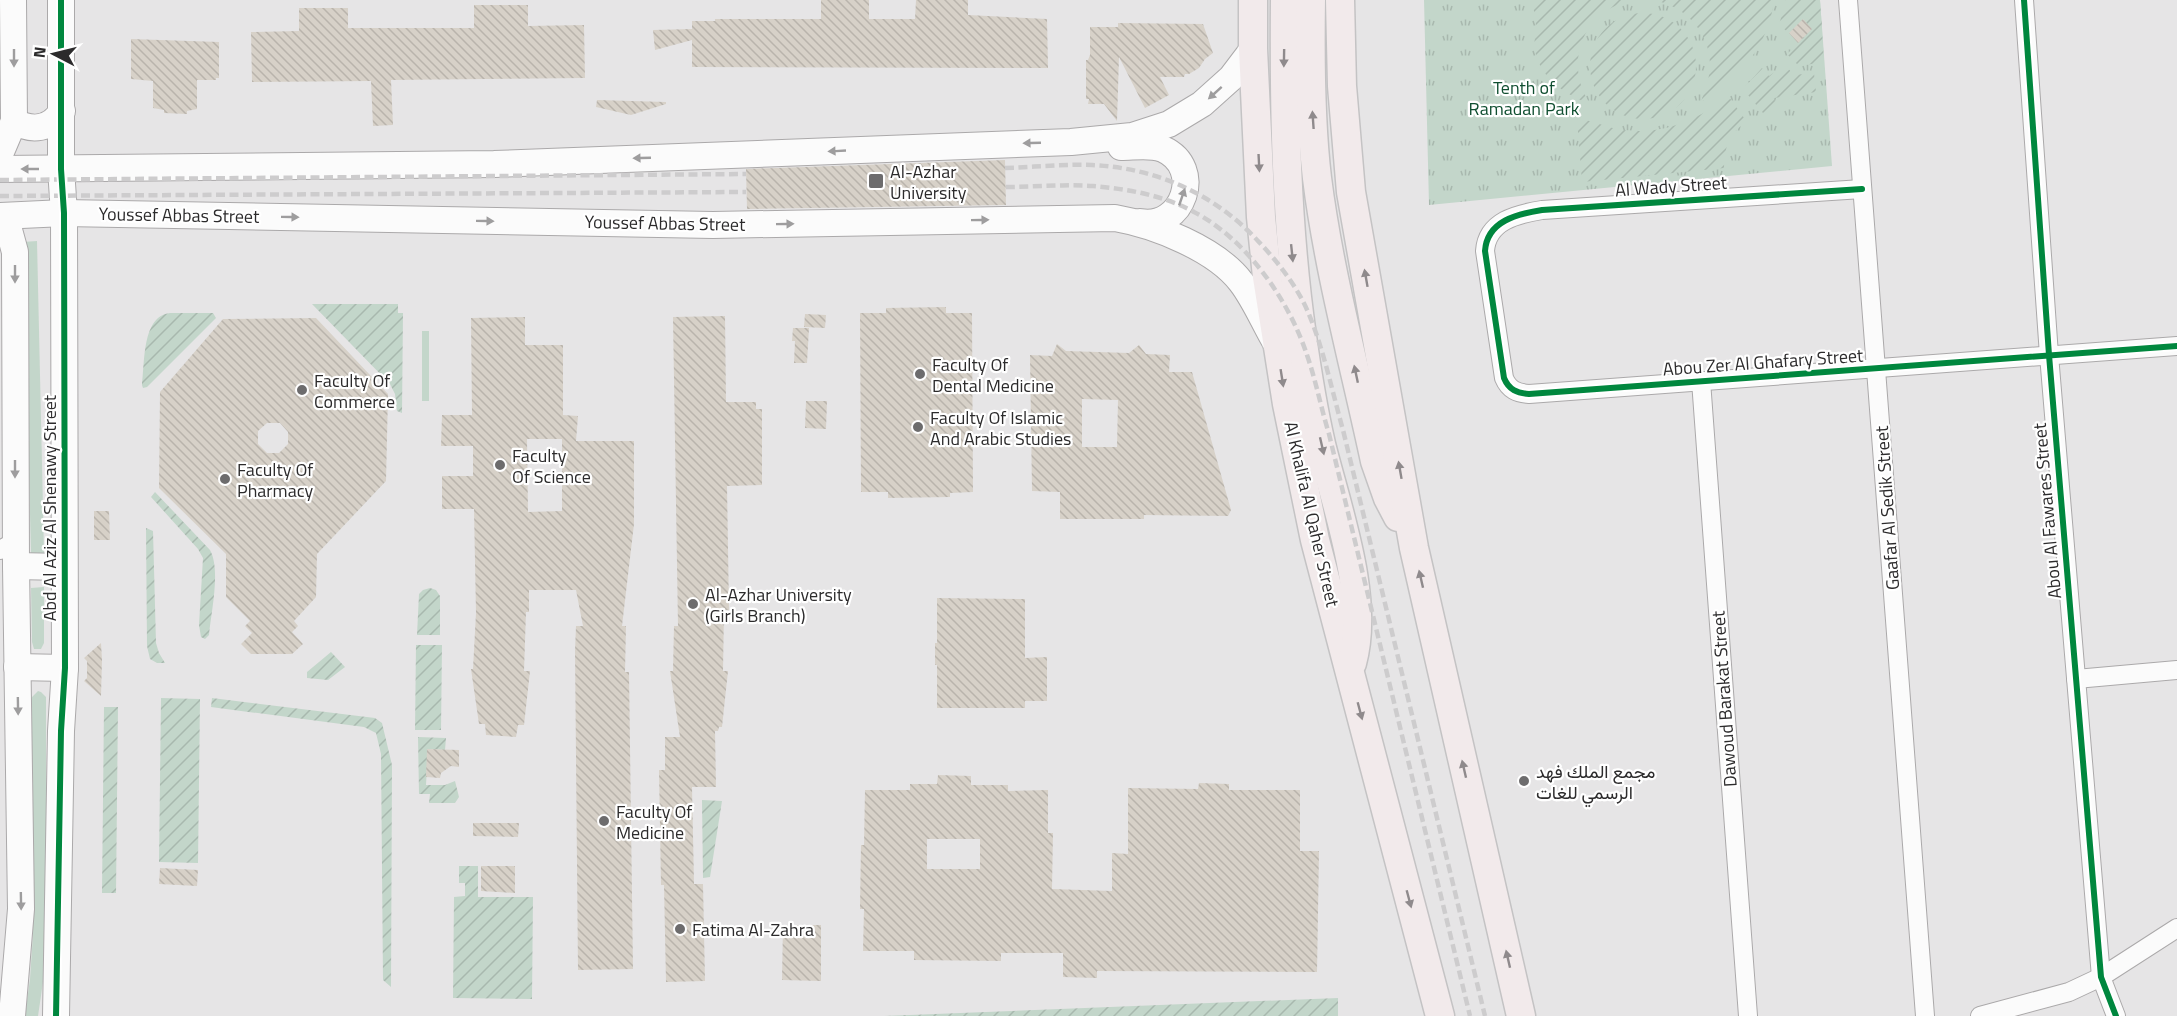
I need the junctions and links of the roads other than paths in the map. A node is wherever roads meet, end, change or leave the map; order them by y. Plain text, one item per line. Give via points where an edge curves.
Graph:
1 (13, 0) edge
2 (61, 0) edge
3 (1253, 0) edge
4 (1285, 0) edge
5 (1311, 0) edge
6 (1340, 0) edge
7 (1848, 0) edge
8 (2024, 0) edge
9 (1253, 49) junction
10 (62, 111) junction
11 (14, 121) junction
12 (1071, 142) junction
13 (0, 154) edge
14 (0, 169) edge
15 (61, 169) junction
16 (1862, 189) junction
17 (64, 213) junction
18 (0, 217) edge
19 (1136, 222) junction
20 (1489, 235) joint
21 (1276, 344) junction
22 (2177, 346) edge
23 (2049, 355) junction
24 (1877, 368) junction
25 (1701, 381) junction
26 (1414, 548) junction
27 (10, 552) edge
28 (64, 567) junction
29 (8, 598) edge
30 (17, 667) junction
31 (65, 668) junction
32 (2177, 670) edge
33 (1350, 672) junction
34 (2076, 679) junction
35 (2177, 928) edge
36 (2100, 977) junction
37 (12, 1016) edge
38 (56, 1016) edge
39 (1440, 1016) edge
40 (1521, 1016) edge
41 (1748, 1016) edge
42 (1924, 1016) edge
43 (1980, 1016) edge
44 (2116, 1016) edge

1 -> 11 main road
2 - 10 main road, Abd Al Aziz Al Shenawy Street
3 - 9 main road, Al Khalifa Al Qaher Street
4 -> 33 main road via 1288,220 1311,389 1356,594 1358,632
26 -> 5 main road via 1388,498 1375,461 1324,226 1312,112
26 -> 6 main road via 1351,192
7 - 16 street, Gaafar Al Sedik Street
8 - 23 street, Abou Al Fawares Street
9 -> 12 main road via 1231,78 1202,104 1169,123 1132,136
9 -> 21 main road, Al Khalifa Al Qaher Street via 1261,217
10 - 11 main road via 51,123 37,128
10 - 15 main road, Abd Al Aziz Al Shenawy Street
11 - 13 main road
12 -> 15 main road via 494,164
19 -> 12 main road via 1163,220 1178,209 1186,183 1177,159 1156,147 1096,148
15 -> 14 main road
15 - 17 main road, Abd Al Aziz Al Shenawy Street
16 - 20 street, Al Wady Street via 1542,210 1515,216
16 - 24 street, Gaafar Al Sedik Street
17 - 18 main road, Youssef Abbas Street
17 -> 19 main road, Youssef Abbas Street via 713,225 1092,218
17 - 28 main road, Abd Al Aziz Al Shenawy Street
18 -> 27 main road, Abd Al Aziz Al Shenawy Street via 9,230 15,252
19 - 21 main road, Youssef Abbas Street via 1181,239 1222,265 1240,281
20 - 25 street, Abou Zer Al Ghafary Street via 1485,251 1504,378 1511,389 1529,394
21 -> 33 main road, Al Khalifa Al Qaher Street via 1299,472
22 - 23 street, Abou Zer Al Ghafary Street
23 - 24 street, Abou Zer Al Ghafary Street
23 - 34 street, Abou Al Fawares Street
24 - 25 street, Abou Zer Al Ghafary Street
24 - 42 street, Gaafar Al Sedik Street
25 - 41 street, Dawoud Barakat Street
40 -> 26 main road
27 - 28 main road
27 - 29 main road, Abd Al Aziz Al Shenawy Street
28 - 31 main road, Abd Al Aziz Al Shenawy Street
29 - 30 main road, Abd Al Aziz Al Shenawy Street
30 - 31 main road
30 -> 37 main road, Abd Al Aziz Al Shenawy Street via 21,909
31 - 38 main road, Abd Al Aziz Al Shenawy Street
32 - 34 street
33 -> 39 main road, Al Khalifa Al Qaher Street
34 - 36 street, Abou Al Fawares Street
35 - 36 street
36 - 43 street via 2060,995
36 - 44 street, Abou Al Fawares Street

